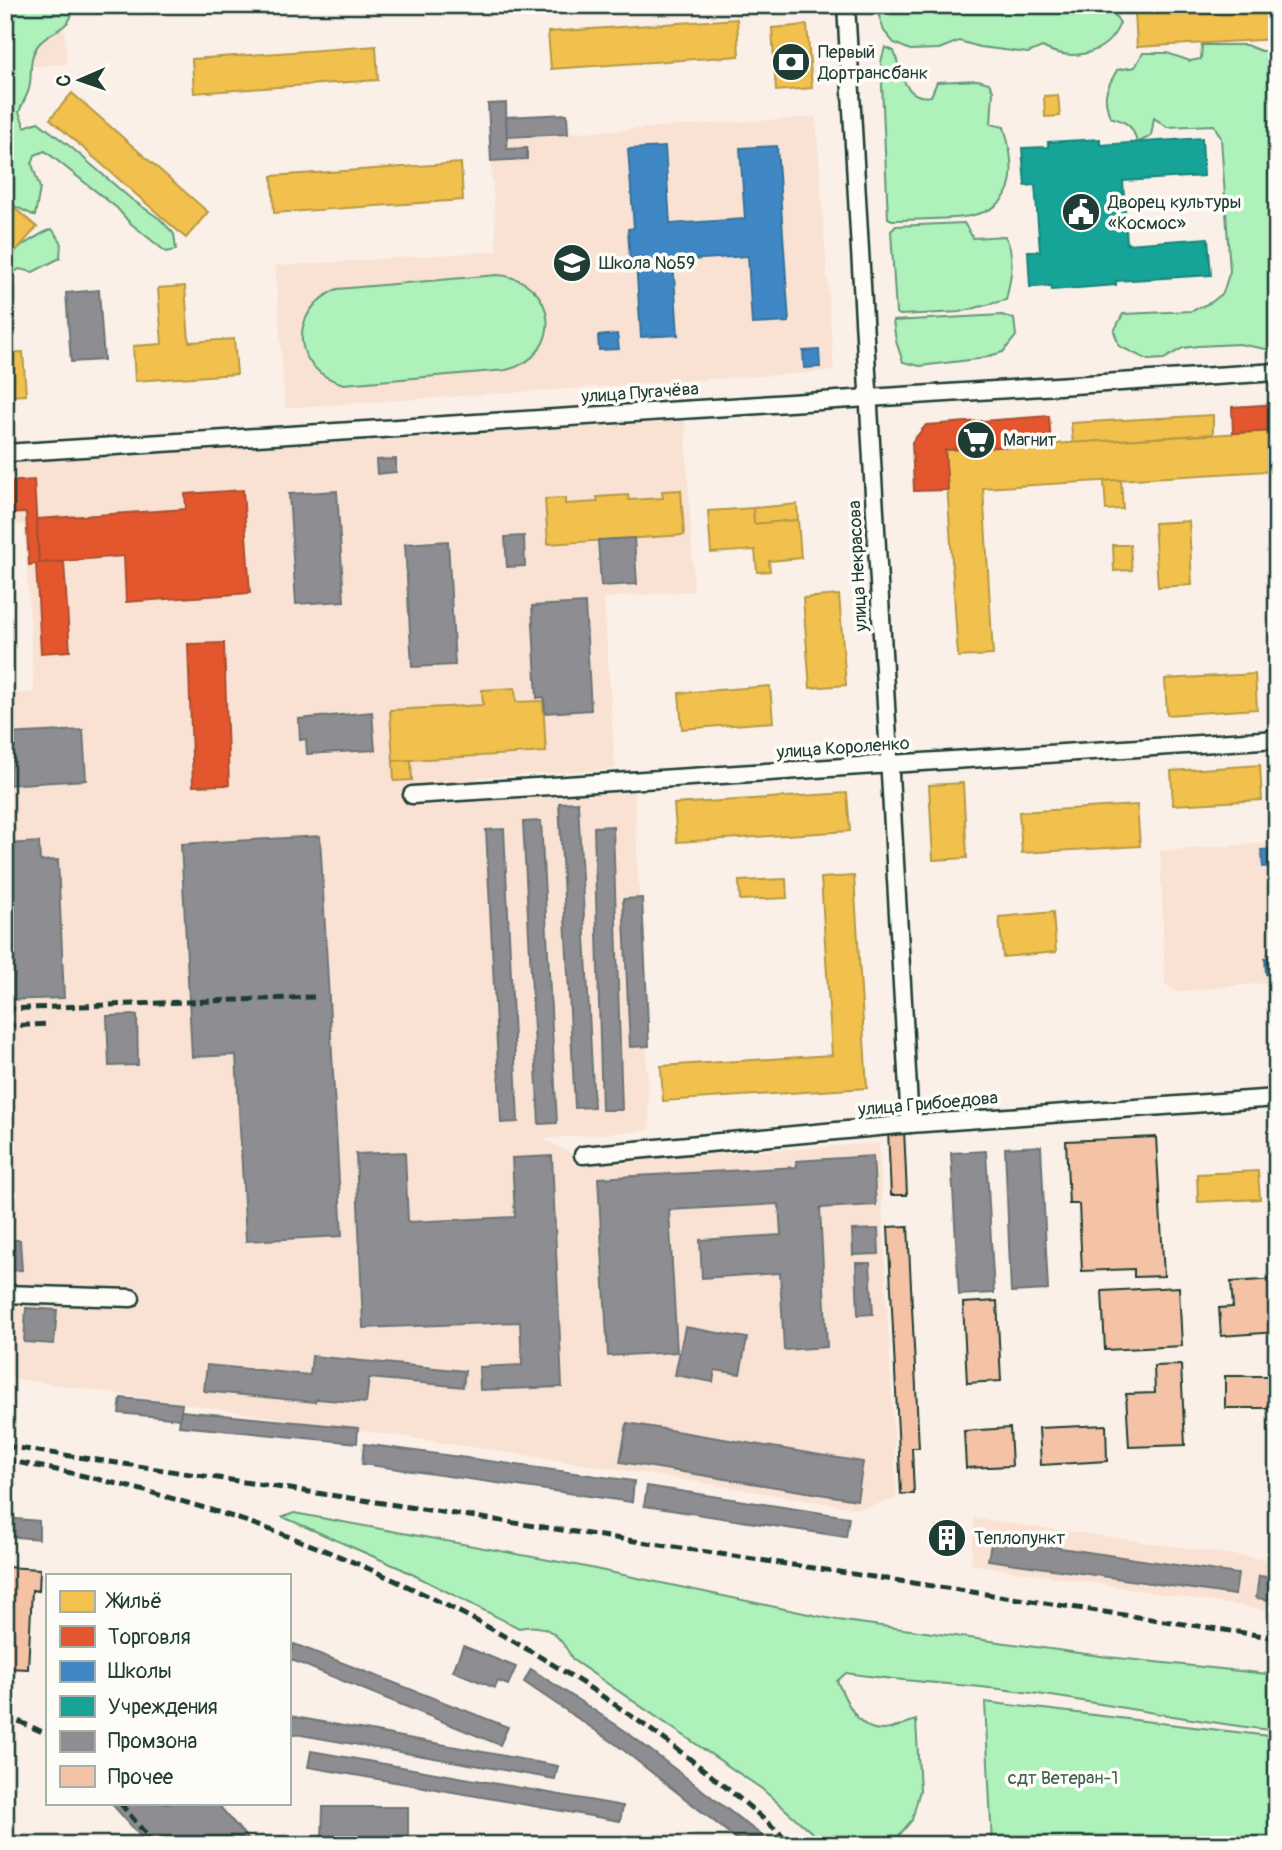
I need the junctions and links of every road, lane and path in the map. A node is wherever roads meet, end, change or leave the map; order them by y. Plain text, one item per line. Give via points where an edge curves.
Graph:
1 (846, 5) edge
2 (1277, 372) edge
3 (868, 397) junction
4 (5, 453) edge
5 (1277, 739) edge
6 (889, 764) junction
7 (412, 794) dead end
8 (1277, 1098) edge
9 (909, 1124) junction
10 (583, 1155) dead end
11 (5, 1294) edge
12 (131, 1298) dead end

1 - 3 street, улица Некрасова
2 - 3 street, улица Пугачёва
3 - 4 street, улица Пугачёва
3 - 6 street, улица Некрасова
5 - 6 street, улица Короленко
6 - 7 street, улица Короленко
6 - 9 street, улица Некрасова
8 - 9 street, улица Грибоедова
9 - 10 street, улица Грибоедова
11 - 12 street

